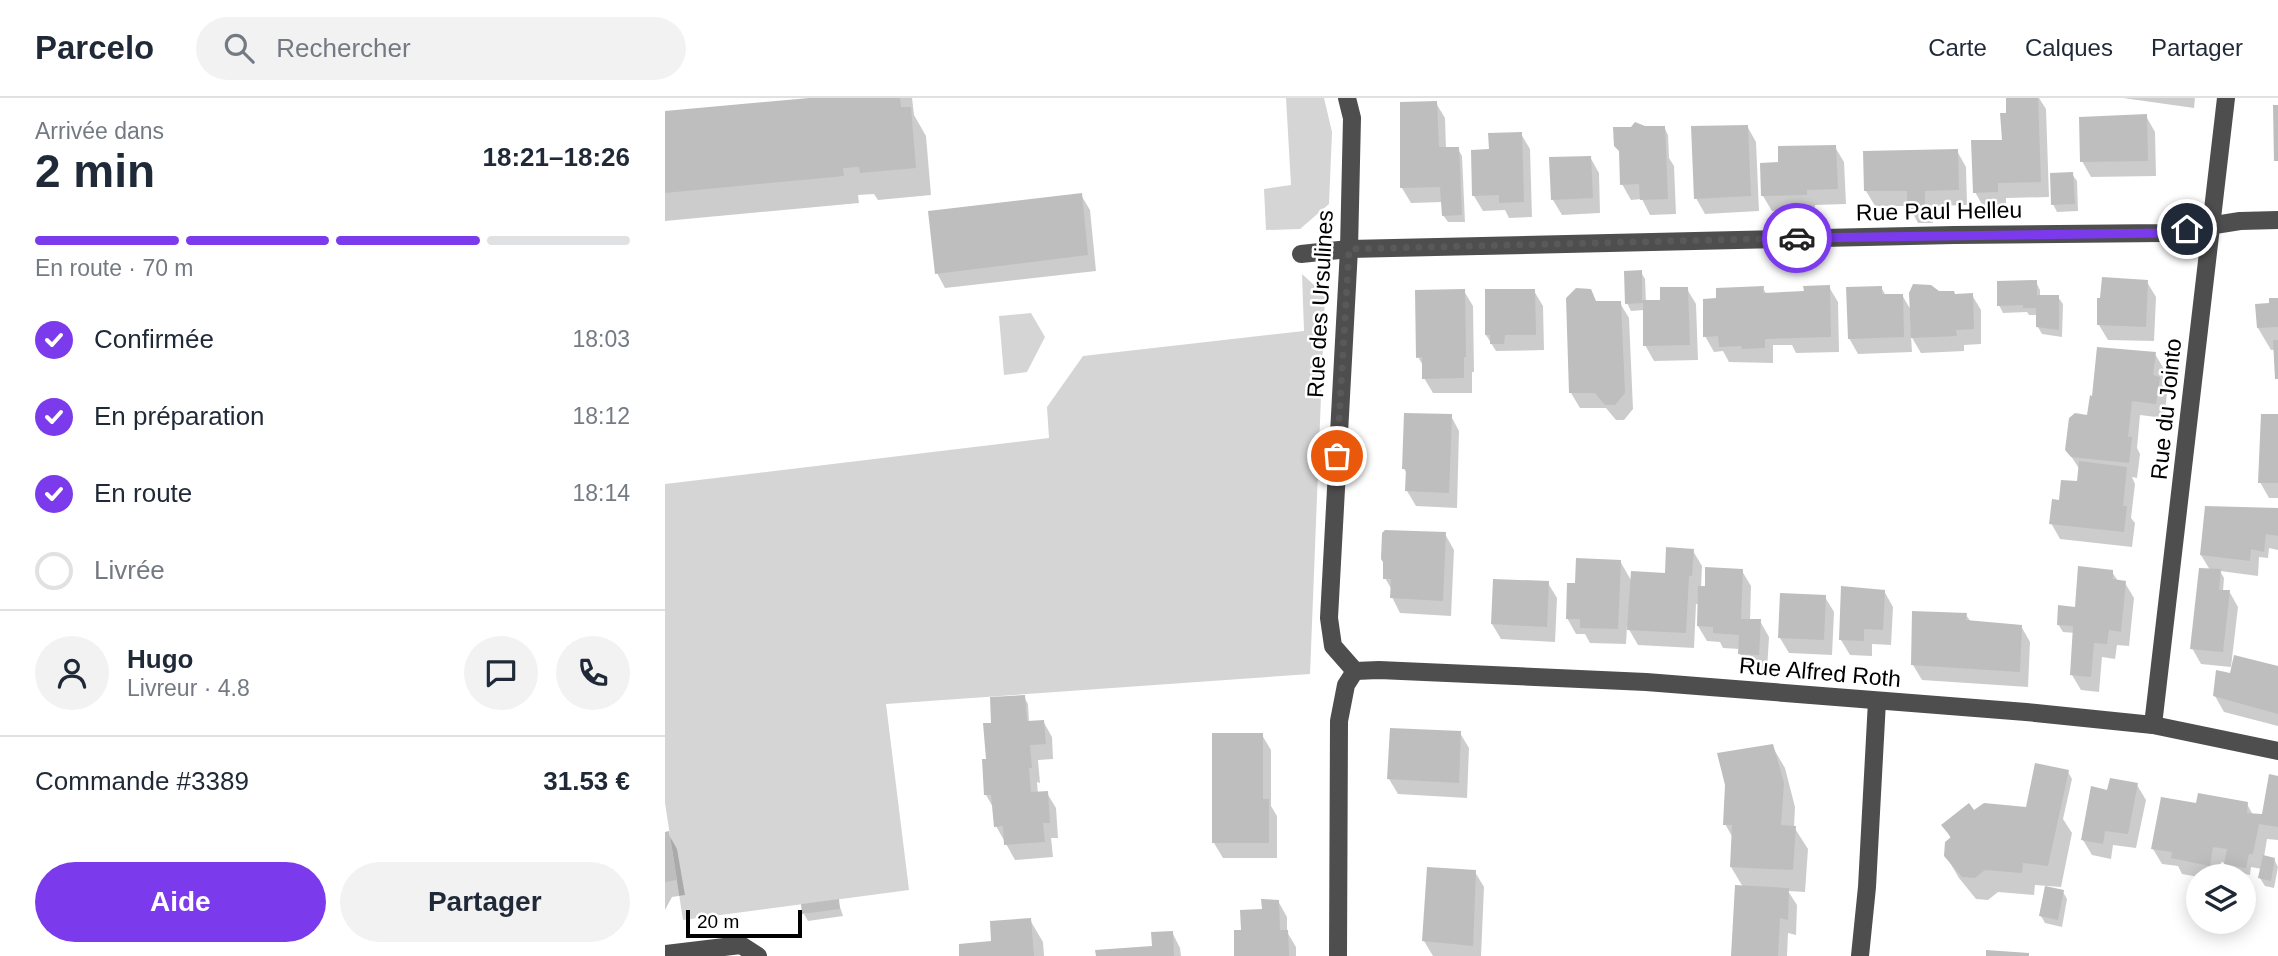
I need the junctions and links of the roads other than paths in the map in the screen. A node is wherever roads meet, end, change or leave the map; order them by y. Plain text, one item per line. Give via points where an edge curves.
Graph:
1 (1347, 98) edge
2 (2226, 98) edge
3 (2278, 220) edge
4 (2211, 226) junction
5 (1349, 249) junction
6 (1301, 254) dead end
7 (1355, 671) junction
8 (1877, 701) junction
9 (2153, 725) junction
10 (2278, 751) edge
11 (665, 954) edge
12 (758, 956) edge
13 (1338, 956) edge
14 (1860, 956) edge

1 - 5 street, Rue des Ursulines via 1352,118
2 - 4 street, Rue du Jointo
3 - 4 street, Rue Paul Helleu
4 - 5 street, Rue Paul Helleu via 2164,233
4 - 9 street, Rue du Jointo
5 - 6 street, Rue Paul Helleu
5 - 7 street, Rue des Ursulines via 1329,618 1333,646
7 - 8 street, Rue Alfred Roth via 1646,682
7 - 13 street via 1346,685 1339,721
8 - 9 street, Rue Alfred Roth
8 - 14 street
9 - 10 street, Rue Alfred Roth
11 - 12 street via 741,945

